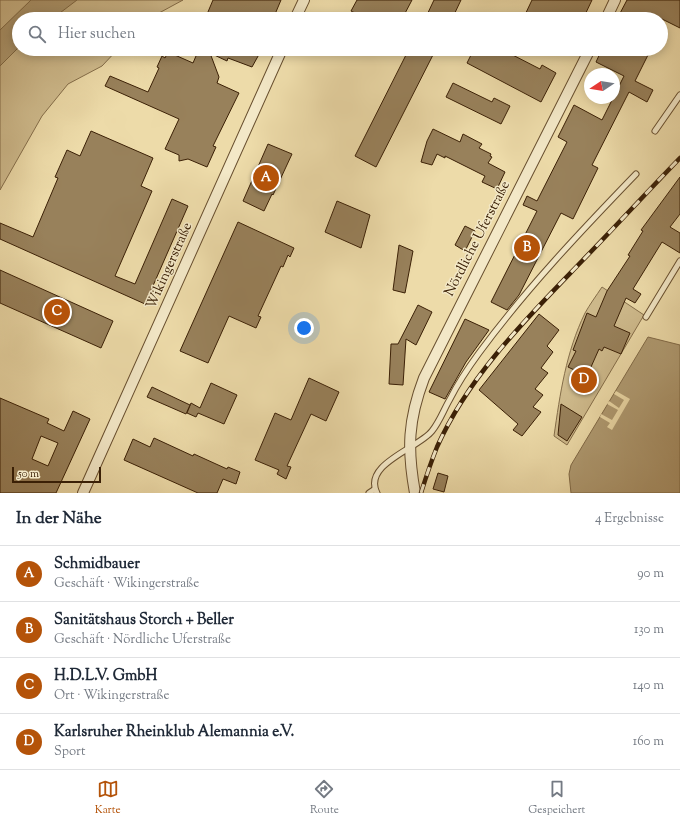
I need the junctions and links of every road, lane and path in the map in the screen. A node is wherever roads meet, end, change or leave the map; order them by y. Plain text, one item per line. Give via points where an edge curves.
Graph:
1 (304, 0) edge
2 (615, 0) edge
3 (298, 12) edge
4 (609, 12) edge
5 (279, 56) edge
6 (586, 56) edge
7 (680, 95) edge
8 (654, 131) dead end
9 (636, 174) dead end
10 (680, 261) edge
11 (646, 317) dead end
12 (410, 448) junction
13 (376, 491) edge
14 (413, 491) edge
15 (83, 493) edge
16 (369, 493) edge

1 - 3 street
2 - 4 street
5 - 15 street, Wikingerstraße
6 - 12 street, Nördliche Uferstraße via 424,378 413,412
7 - 8 lane
9 - 12 lane via 540,276 466,371 431,432
10 - 11 lane
12 - 13 lane via 382,467 375,479
12 - 14 street, Nördliche Uferstraße
13 - 16 lane

